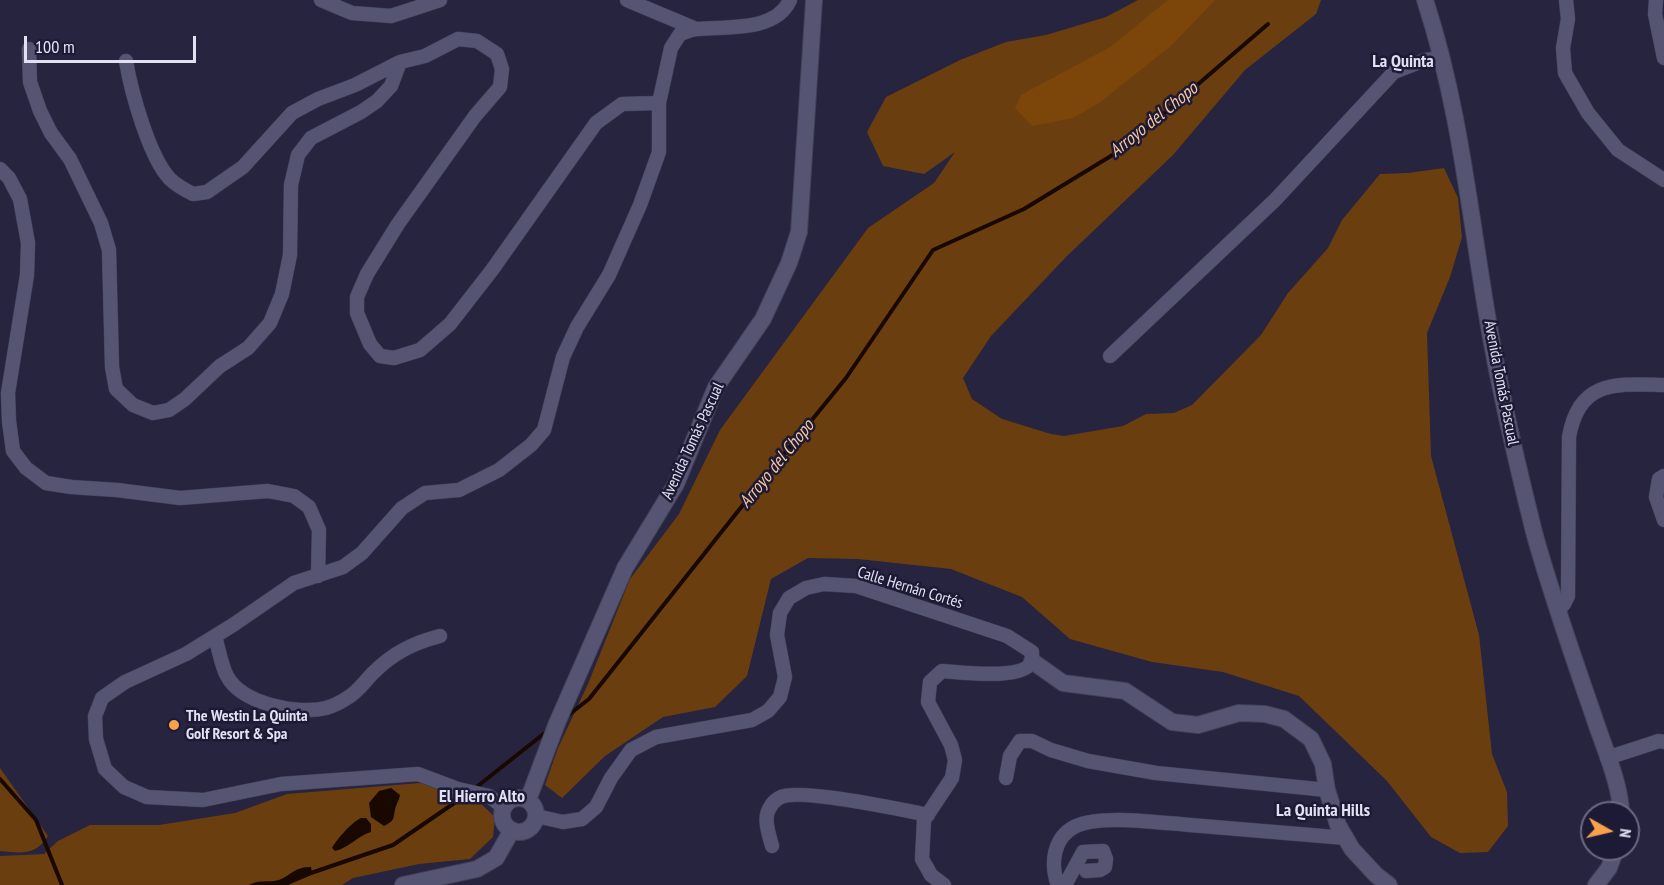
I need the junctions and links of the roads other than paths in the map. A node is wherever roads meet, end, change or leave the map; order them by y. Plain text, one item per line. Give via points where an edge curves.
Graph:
1 (321, 0) edge
2 (440, 0) edge
3 (627, 0) edge
4 (790, 0) edge
5 (814, 0) edge
6 (1425, 0) edge
7 (1566, 0) edge
8 (1656, 0) edge
9 (696, 29) junction
10 (29, 49) dead end
11 (1442, 58) junction
12 (1664, 58) edge
13 (126, 61) dead end
14 (400, 62) junction
15 (659, 103) junction
16 (0, 169) edge
17 (1664, 180) edge
18 (1110, 356) dead end
19 (1664, 385) edge
20 (1664, 476) edge
21 (1664, 520) edge
22 (318, 576) junction
23 (1558, 609) junction
24 (440, 636) dead end
25 (215, 637) junction
26 (1032, 661) junction
27 (1664, 742) edge
28 (1607, 758) junction
29 (1006, 778) dead end
30 (1327, 790) junction
31 (528, 800) junction
32 (1620, 801) edge
33 (503, 807) junction
34 (927, 815) junction
35 (536, 816) junction
36 (512, 830) junction
37 (1346, 838) junction
38 (772, 846) dead end
39 (1612, 861) edge
40 (1086, 871) dead end
41 (403, 885) edge
42 (944, 885) edge
43 (1058, 885) edge
44 (1065, 885) edge
45 (1389, 885) edge
46 (1596, 885) edge

1 - 2 street via 352,13 391,16
3 - 9 street
4 - 9 street via 786,8 770,19 744,27
5 - 31 street, Avenida Tomás Pascual via 800,232 789,263 763,319 716,387 676,484 624,568
6 - 11 street, Avenida Tomás Pascual
7 - 17 street via 1565,73 1588,112 1618,150
8 - 12 street
9 - 15 street via 680,34 671,48
10 - 14 street via 30,82 40,111 70,159 101,223 109,250 116,389 134,405 153,412 168,410 185,399 220,366 248,348 270,323 282,294 290,255 291,185 298,155 311,138 377,100 390,86
11 - 18 street via 1394,72 1275,200
11 - 23 street, Avenida Tomás Pascual via 1459,129 1487,317 1508,425
13 - 14 street via 157,161 170,179 193,194 207,192 243,167 302,106
14 - 15 street via 425,56 458,39 477,41 496,54 502,69 500,87 398,224 357,297 357,313 370,344 380,356 404,357 420,350 450,324 596,123 622,104
15 - 22 street via 659,152 609,274 563,357 544,430 499,470 459,490 425,493 402,508 362,553 343,567
16 - 22 street via 21,200 28,243 27,275 8,393 13,451 26,468 46,483 71,488 180,498 268,491 294,496 309,507 319,530
19 - 23 street via 1620,384 1600,388 1583,401 1572,418 1568,596
20 - 21 street via 1659,479 1656,497
22 - 25 street via 294,583
23 - 28 street, Avenida Tomás Pascual
24 - 25 street via 400,650 350,697 327,708 299,710 264,703 240,692 227,676
25 - 33 street via 125,682 102,698 95,716 96,739 105,769 124,787 147,797 203,800 281,784 418,774 489,796
26 - 30 street via 1063,683 1125,691 1172,722 1198,725 1239,712 1284,719 1311,739 1323,764
26 - 34 street via 1007,675 942,670 930,682 928,702 955,760 952,778
26 - 35 street, Calle Hernán Cortés via 1032,652 1007,636 856,586 824,584 806,588 789,598 780,613 777,635 785,677 780,697 768,711 752,720 656,737 632,750 610,778 596,807 582,819 563,822
27 - 28 street
28 - 32 street, Avenida Tomás Pascual
29 - 30 street via 1015,748 1020,741 1032,741 1088,761 1145,771
30 - 37 street
31 - 33 street via 514,798
31 - 35 street
33 - 36 street via 505,825
34 - 38 street via 828,798 782,796 770,806 766,818
34 - 42 street via 922,859 931,875
35 - 36 street via 531,826 522,831
36 - 41 street via 496,858 477,869
37 - 43 street via 1128,820 1088,822 1075,826 1062,837 1054,854 1053,872
37 - 45 street
39 - 46 street
40 - 44 street via 1105,867 1103,851 1083,852

